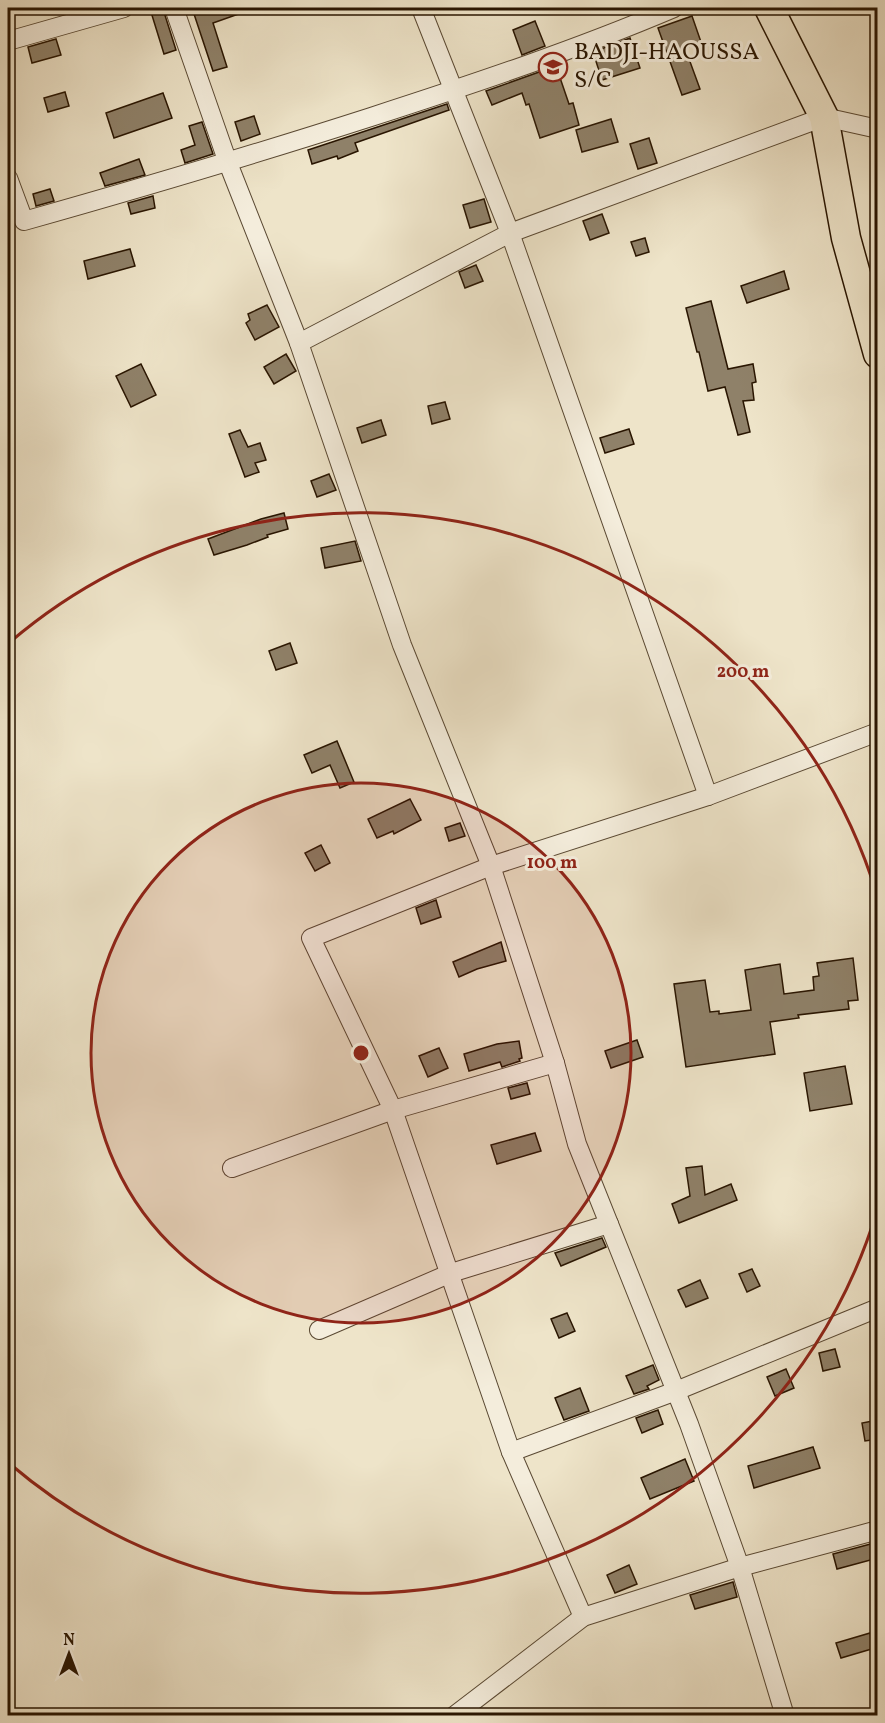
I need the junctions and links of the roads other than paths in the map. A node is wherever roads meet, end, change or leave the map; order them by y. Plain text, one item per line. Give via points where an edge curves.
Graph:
1 (124, 8) edge
2 (174, 8) edge
3 (421, 8) edge
4 (674, 8) edge
5 (769, 8) edge
6 (8, 41) edge
7 (454, 90) junction
8 (824, 117) junction
9 (878, 129) edge
10 (228, 163) junction
11 (8, 178) edge
12 (510, 233) junction
13 (298, 343) junction
14 (878, 354) edge
15 (878, 732) edge
16 (708, 796) junction
17 (491, 866) junction
18 (555, 1063) junction
19 (393, 1110) junction
20 (232, 1168) dead end
21 (609, 1224) junction
22 (451, 1273) junction
23 (878, 1308) edge
24 (319, 1330) dead end
25 (676, 1390) junction
26 (511, 1452) junction
27 (878, 1530) edge
28 (740, 1567) junction
29 (583, 1617) junction
30 (454, 1716) edge
31 (785, 1716) edge

1 - 6 street
2 - 10 street
3 - 7 street
4 - 7 street
5 - 8 main road
7 - 10 street
7 - 12 street
8 - 9 street
8 - 12 street
8 - 14 main road via 846,238
10 - 11 street via 24,221
10 - 13 street
12 - 13 street
12 - 16 street
13 - 17 street via 402,645
15 - 16 street
16 - 17 street
17 - 18 street
17 - 19 street via 311,938
18 - 19 street
18 - 21 street via 577,1144
19 - 20 street
19 - 22 street
21 - 22 street
21 - 25 street
22 - 24 street
22 - 26 street
23 - 25 street
25 - 26 street
25 - 28 street
26 - 29 street
27 - 28 street
28 - 29 street
28 - 31 street
29 - 30 street

